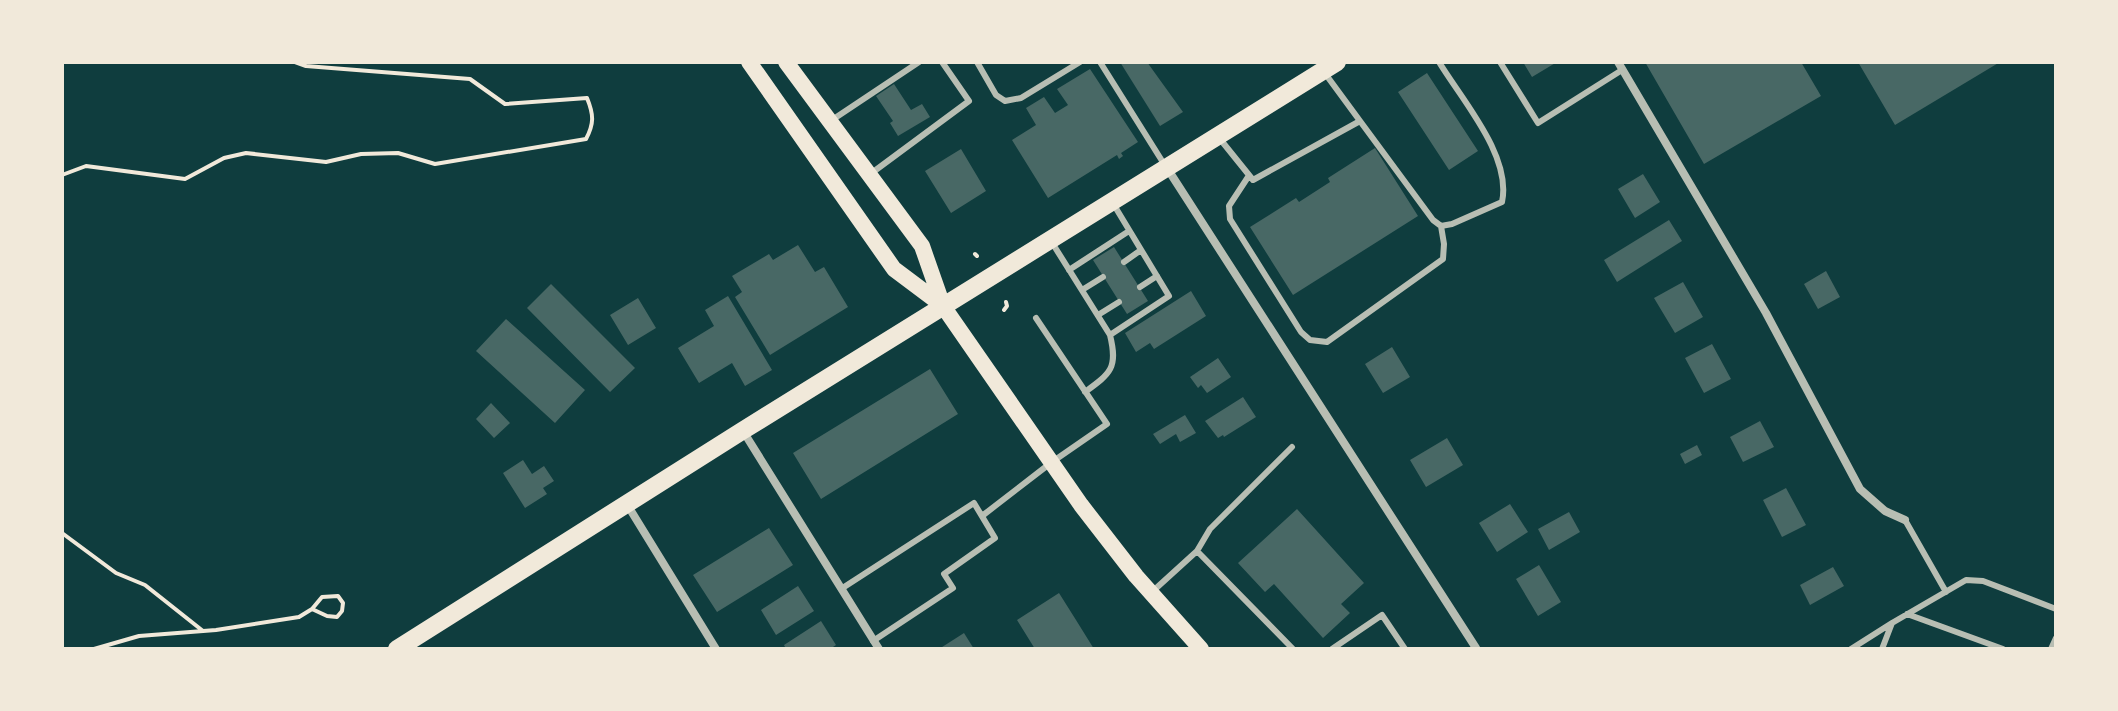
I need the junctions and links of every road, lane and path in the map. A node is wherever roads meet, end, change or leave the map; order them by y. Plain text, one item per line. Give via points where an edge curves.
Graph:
1 (295, 62) edge
2 (749, 62) edge
3 (786, 62) edge
4 (919, 62) edge
5 (942, 62) edge
6 (977, 62) edge
7 (1080, 62) edge
8 (1100, 62) edge
9 (1439, 62) edge
10 (1500, 62) edge
11 (1330, 66) edge
12 (1620, 66) edge
13 (1360, 121) junction
14 (830, 122) junction
15 (1218, 136) junction
16 (1166, 167) junction
17 (62, 175) edge
18 (869, 175) junction
19 (1248, 177) junction
20 (1112, 202) junction
21 (1441, 226) junction
22 (1129, 231) junction
23 (1050, 240) junction
24 (1141, 250) junction
25 (1124, 262) dead end
26 (1069, 270) junction
27 (1157, 276) junction
28 (1103, 277) dead end
29 (1140, 287) dead end
30 (1082, 290) junction
31 (1006, 302) dead end
32 (1119, 302) dead end
33 (943, 306) junction
34 (1004, 310) dead end
35 (1098, 315) junction
36 (1036, 318) dead end
37 (1110, 335) junction
38 (1085, 392) junction
39 (742, 431) junction
40 (1292, 447) dead end
41 (1052, 462) junction
42 (628, 506) junction
43 (982, 516) junction
44 (1905, 520) joint
45 (62, 533) edge
46 (1197, 551) junction
47 (841, 589) junction
48 (1151, 592) junction
49 (1946, 592) junction
50 (312, 609) junction
51 (2056, 609) edge
52 (1907, 614) junction
53 (1892, 623) junction
54 (203, 631) junction
55 (2056, 638) edge
56 (876, 645) edge
57 (1476, 648) edge
58 (94, 649) edge
59 (397, 649) edge
60 (716, 649) edge
61 (1201, 649) edge
62 (1293, 649) edge
63 (1332, 649) edge
64 (1405, 649) edge
65 (1851, 649) edge
66 (1882, 649) edge
67 (2003, 649) edge
68 (2051, 649) edge

1 - 17 path via 470,79 505,104 587,98 594,125 586,139 435,164 398,153 326,162 246,153 224,158 185,179 86,166
2 - 33 main road via 894,269
3 - 14 main road
4 - 14 lane
5 - 18 lane via 969,101
6 - 7 lane via 1005,101 1021,98
8 - 16 lane
9 - 21 lane via 1497,154 1506,186 1502,202
10 - 12 lane via 1538,123
11 - 13 lane
11 - 15 main road
12 - 44 street via 1766,313 1860,489
13 - 19 lane via 1253,180
13 - 21 lane
14 - 18 main road
15 - 16 main road
15 - 19 lane
16 - 20 main road
16 - 57 street
18 - 33 main road via 922,246
19 - 21 lane via 1229,206 1230,219 1310,340 1327,342 1443,259
20 - 22 lane
20 - 23 main road
22 - 24 lane
22 - 26 lane
23 - 26 lane
23 - 33 main road
24 - 25 lane
24 - 27 lane
26 - 30 lane
27 - 29 lane
27 - 37 lane via 1169,296
28 - 30 lane
30 - 35 lane
31 - 34 path
32 - 35 lane
33 - 39 main road
33 - 41 main road
35 - 37 lane
36 - 38 lane
37 - 38 lane via 1115,355 1111,370
38 - 41 lane via 1107,424
39 - 42 main road
39 - 47 street
40 - 46 lane via 1210,529
41 - 43 lane
41 - 48 main road
42 - 59 main road
42 - 60 street
43 - 47 lane via 974,503
43 - 56 lane via 995,538 944,574 953,588
44 - 49 lane
45 - 54 path via 116,573 145,585
46 - 48 lane
46 - 62 lane
47 - 56 street
48 - 61 main road
49 - 51 lane via 1976,579
49 - 52 lane
50 - 50 path via 337,617 343,603 338,596 322,597
50 - 54 path via 299,617
52 - 53 lane
52 - 67 lane
53 - 65 lane
53 - 66 lane
54 - 58 path via 139,636
55 - 68 lane
63 - 64 lane via 1382,615

